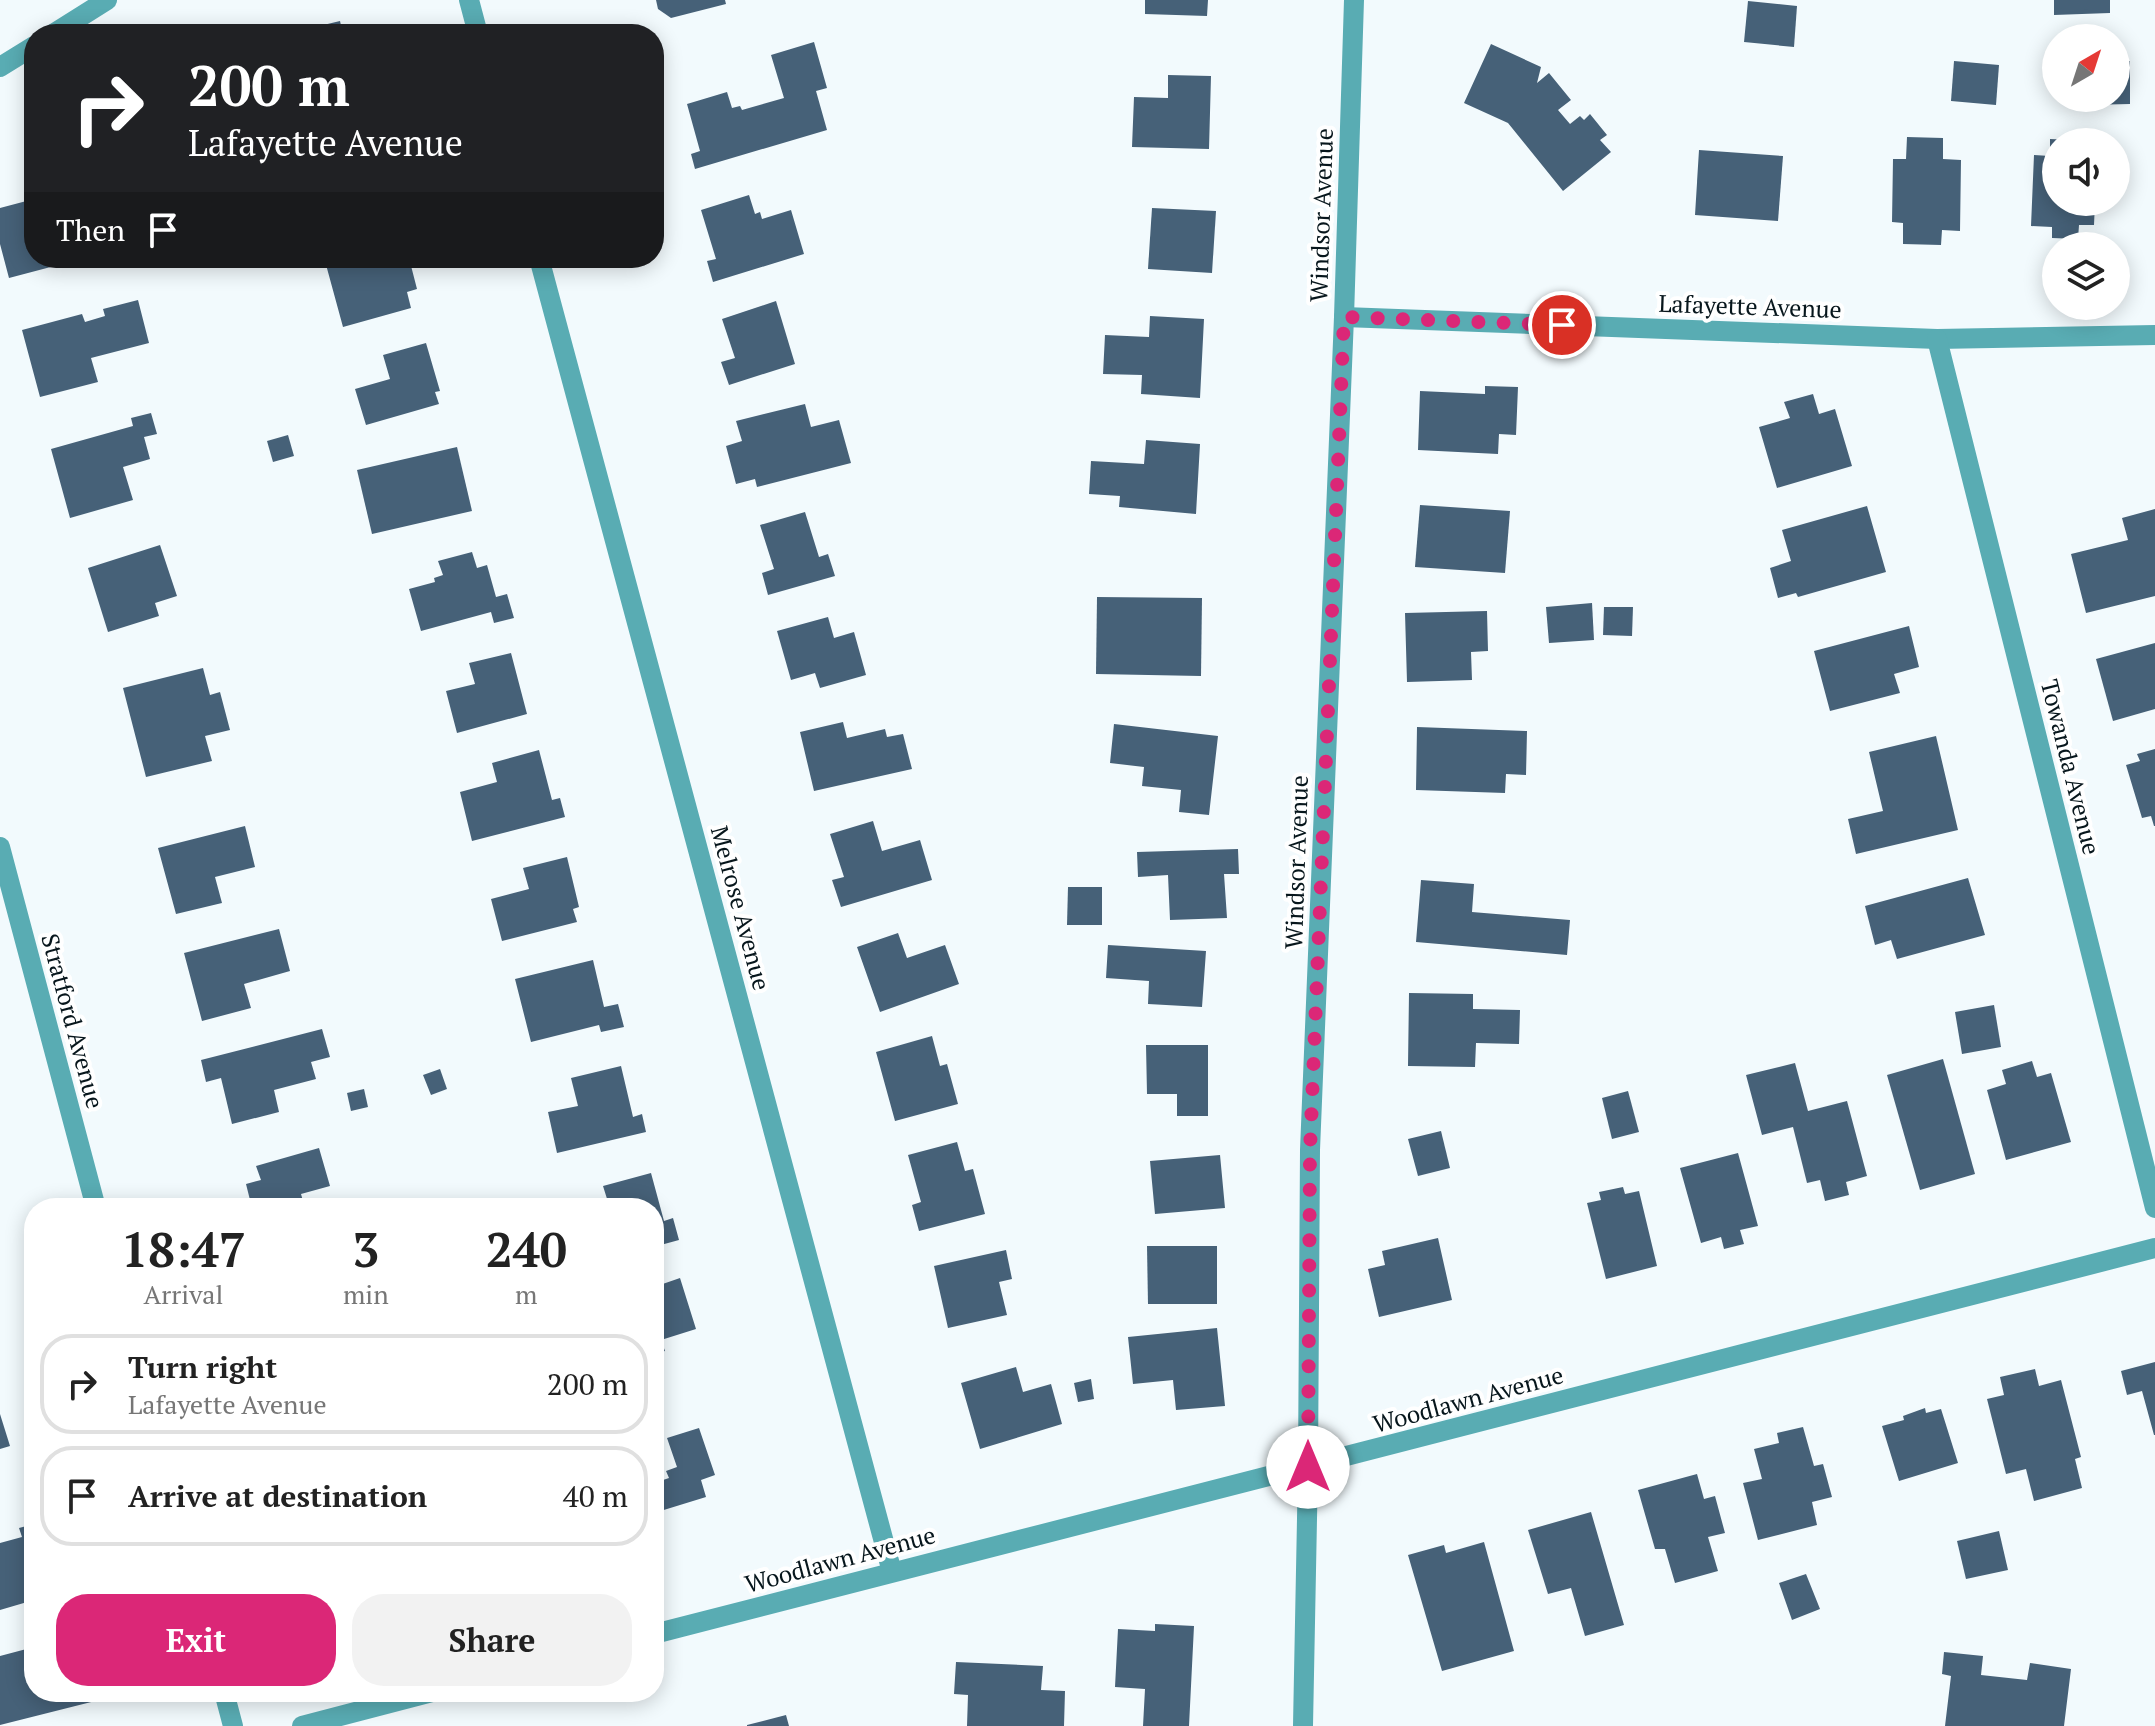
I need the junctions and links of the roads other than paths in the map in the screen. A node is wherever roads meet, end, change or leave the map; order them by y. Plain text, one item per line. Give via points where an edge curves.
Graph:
1 (107, 0) edge
2 (469, 0) edge
3 (1354, 0) edge
4 (69, 24) edge
5 (475, 24) edge
6 (24, 52) edge
7 (0, 67) edge
8 (542, 268) edge
9 (1344, 317) junction
10 (2155, 335) edge
11 (1937, 339) junction
12 (0, 847) edge
13 (93, 1198) edge
14 (2155, 1208) edge
15 (2155, 1248) edge
16 (1308, 1467) junction
17 (892, 1572) junction
18 (664, 1631) edge
19 (227, 1702) edge
20 (394, 1702) edge
21 (233, 1726) edge
22 (302, 1726) edge
23 (1303, 1726) edge

1 - 4 street
2 - 5 street
3 - 9 street, Windsor Avenue
6 - 7 street
8 - 17 street, Melrose Avenue
9 - 11 street, Lafayette Avenue
9 - 16 street, Windsor Avenue via 1310,1150
10 - 11 street, Lafayette Avenue
11 - 14 street, Towanda Avenue
12 - 13 street, Stratford Avenue
15 - 16 street, Woodlawn Avenue
16 - 17 street, Woodlawn Avenue
16 - 23 street, Windsor Avenue
17 - 18 street, Woodlawn Avenue
19 - 21 street
20 - 22 street

